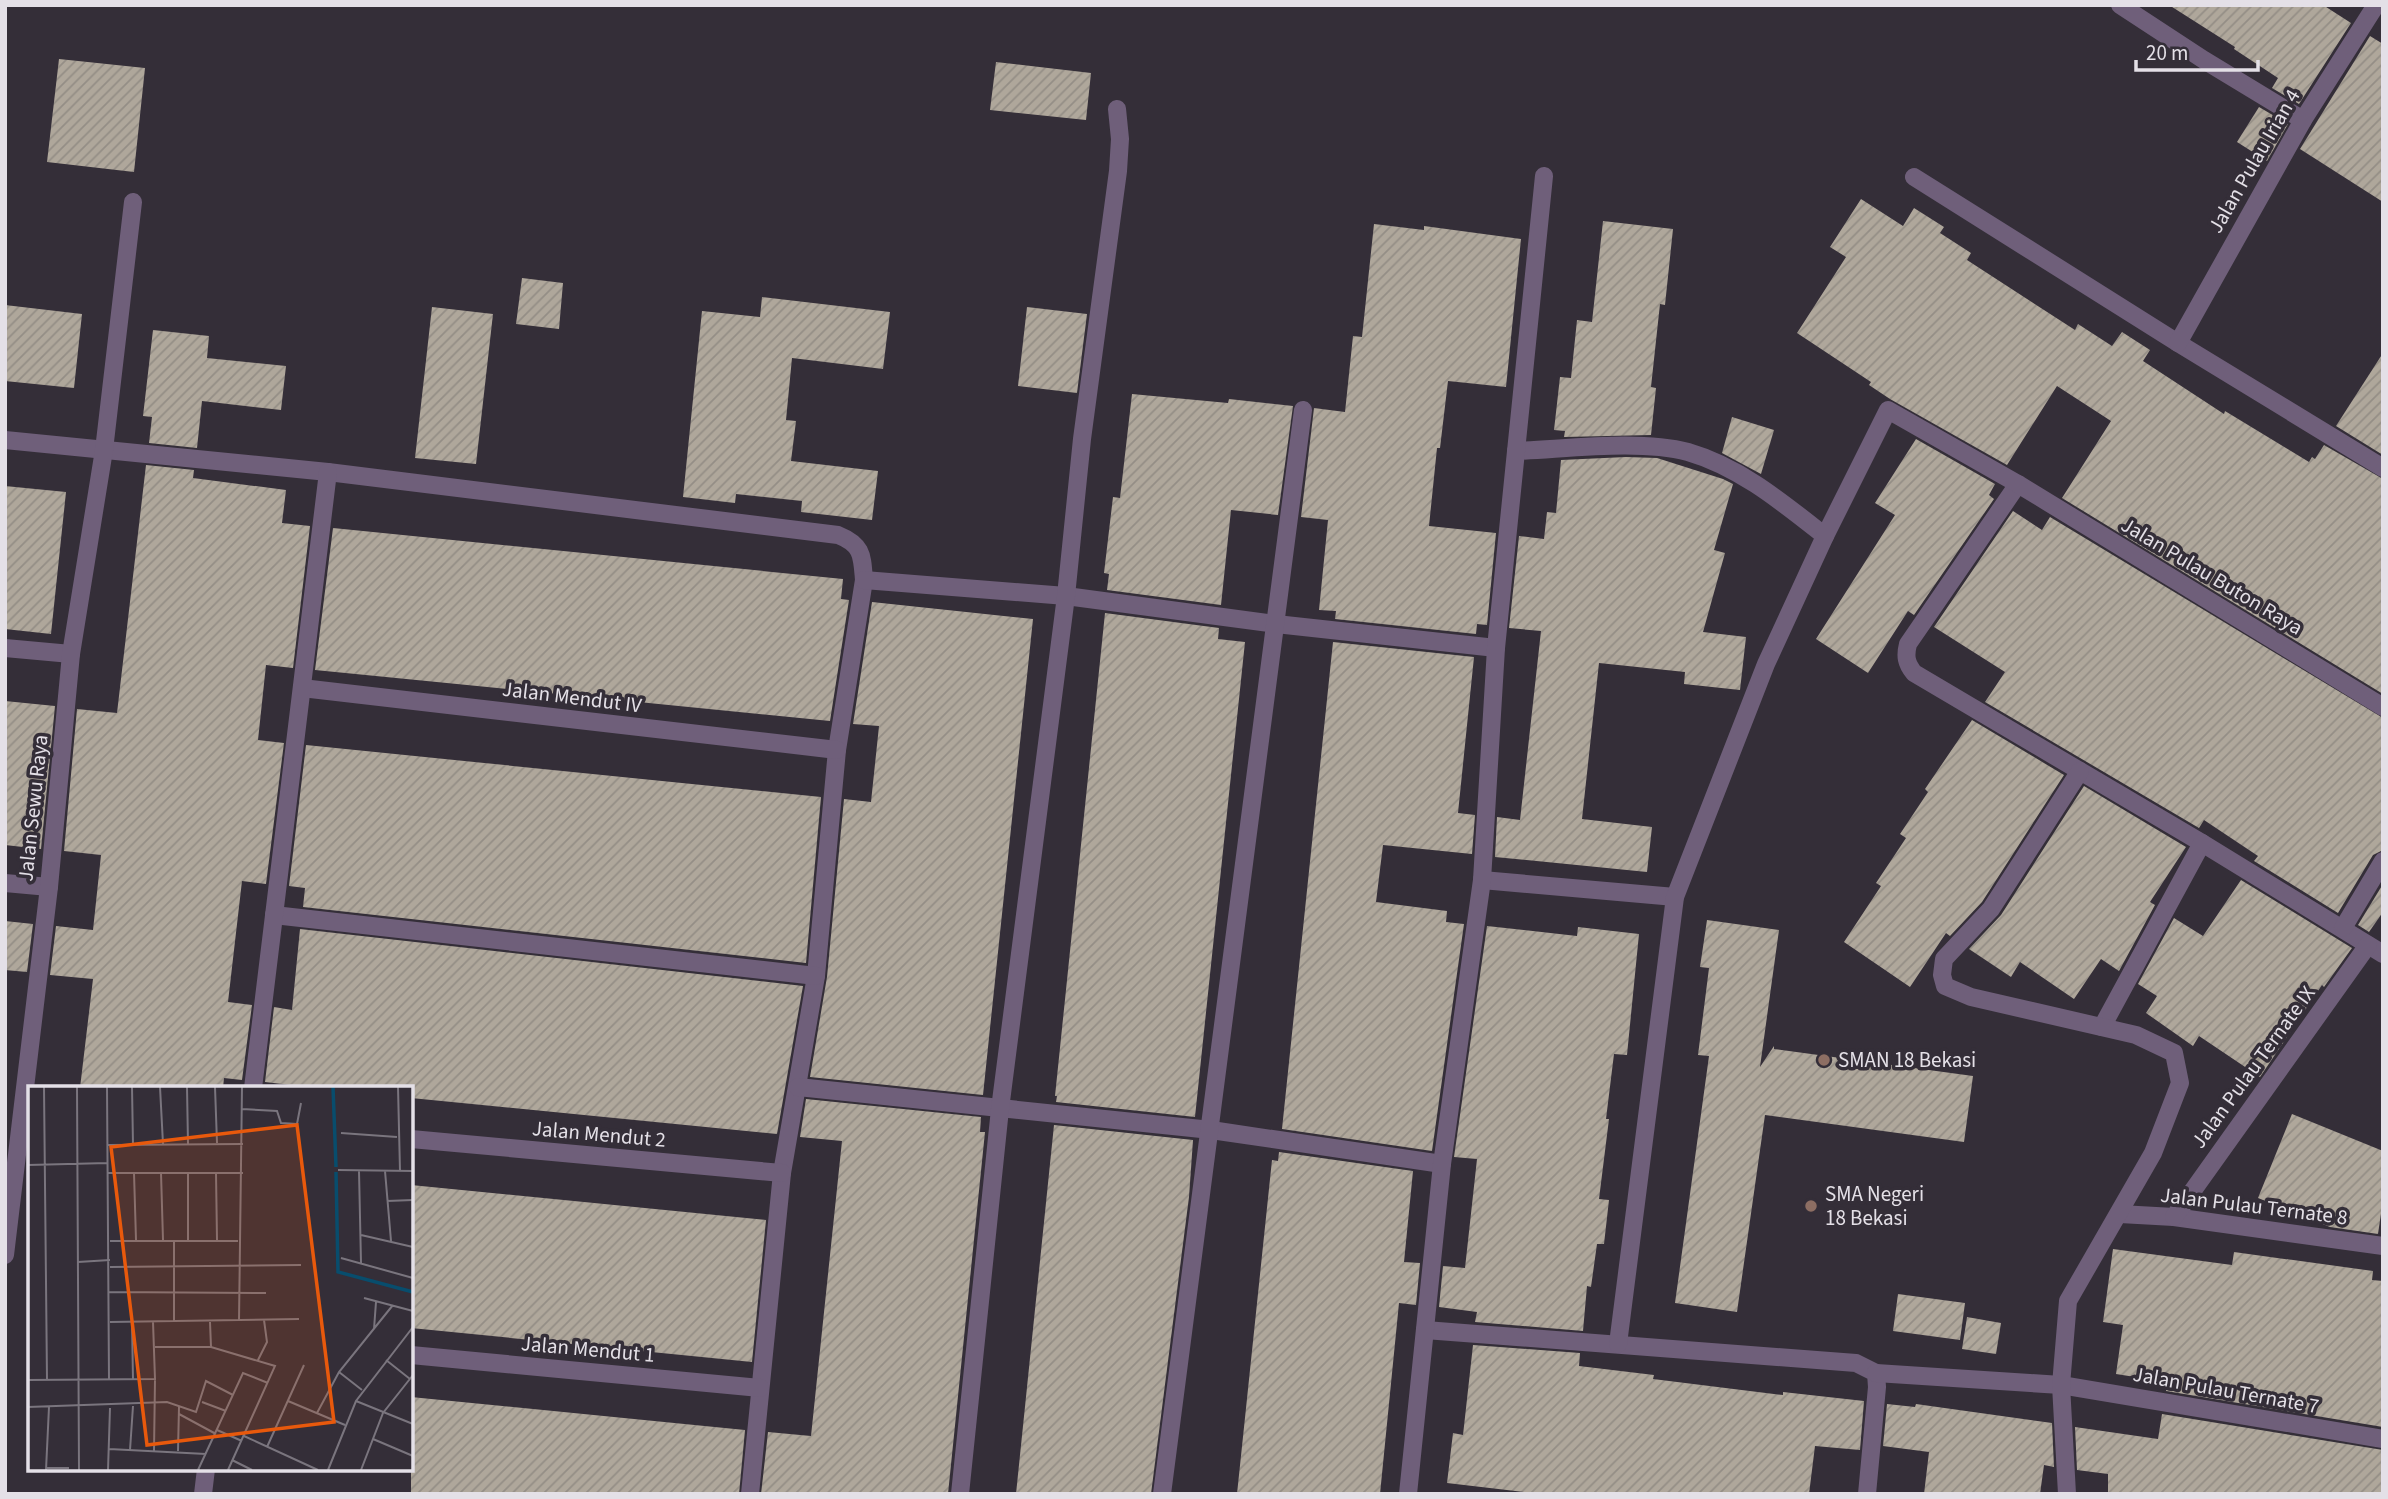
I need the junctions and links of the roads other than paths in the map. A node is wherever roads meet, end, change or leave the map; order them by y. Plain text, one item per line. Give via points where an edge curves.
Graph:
1 (2120, 5) edge
2 (2376, 5) edge
3 (1117, 109) dead end
4 (2303, 120) junction
5 (1544, 176) dead end
6 (1914, 177) dead end
7 (133, 202) dead end
8 (2178, 343) junction
9 (1303, 410) dead end
10 (5, 440) edge
11 (104, 450) junction
12 (1516, 451) junction
13 (2383, 468) edge
14 (328, 472) junction
15 (2018, 484) junction
16 (1825, 536) junction
17 (864, 580) junction
18 (1066, 596) junction
19 (1276, 624) junction
20 (5, 648) edge
21 (1496, 648) junction
22 (71, 654) junction
23 (302, 688) junction
24 (2383, 707) edge
25 (837, 750) junction
26 (2080, 771) junction
27 (2202, 843) junction
28 (2383, 861) edge
29 (1482, 880) junction
30 (5, 883) edge
31 (49, 887) junction
32 (1675, 897) junction
33 (274, 915) junction
34 (2343, 928) junction
35 (2376, 949) edge
36 (816, 976) junction
37 (2102, 1027) junction
38 (5, 1078) edge
39 (24, 1079) junction
40 (253, 1086) edge
41 (798, 1087) junction
42 (1000, 1109) junction
43 (1211, 1130) junction
44 (413, 1139) edge
45 (1442, 1164) junction
46 (782, 1173) junction
47 (2120, 1214) junction
48 (2174, 1217) junction
49 (2383, 1247) edge
50 (5, 1255) edge
51 (1425, 1330) junction
52 (1618, 1344) junction
53 (413, 1355) edge
54 (1876, 1373) junction
55 (2061, 1385) junction
56 (760, 1388) junction
57 (2383, 1439) edge
58 (206, 1471) edge
59 (203, 1494) edge
60 (750, 1494) edge
61 (960, 1494) edge
62 (1162, 1494) edge
63 (1408, 1494) edge
64 (1867, 1494) edge
65 (2067, 1494) edge

1 - 4 street
2 - 4 street, Jalan Pulau Irian 4
3 - 18 street via 1118,171
4 - 8 street, Jalan Pulau Irian 4
5 - 12 street
6 - 8 street
7 - 11 street, Jalan Sewu Raya
8 - 13 street
9 - 19 street
10 - 11 street
11 - 14 street
11 - 22 street, Jalan Sewu Raya
12 - 16 street via 1644,445 1688,452 1749,480
12 - 21 street
14 - 17 street via 838,535 853,541 862,554
14 - 23 street
15 - 16 street, Jalan Pulau Buton Raya via 1888,410
15 - 24 street, Jalan Pulau Buton Raya
15 - 26 street via 1908,644 1908,665 1914,673
16 - 32 street via 1766,664
17 - 18 street
17 - 25 street
18 - 19 street
18 - 42 street
19 - 21 street
19 - 43 street
20 - 22 street
21 - 29 street
22 - 31 street, Jalan Sewu Raya
23 - 25 street, Jalan Mendut IV
23 - 33 street
25 - 36 street
26 - 27 street
26 - 37 street via 1991,909 1944,959 1942,975 1945,986 1971,997
27 - 34 street
27 - 37 street
28 - 34 street
29 - 32 street
29 - 45 street
30 - 31 street
31 - 39 street, Jalan Sewu Raya
32 - 52 street
33 - 36 street
33 - 40 street
34 - 35 street
35 - 48 street, Jalan Pulau Ternate IX
36 - 41 street
37 - 47 street via 2136,1035 2174,1054 2180,1083 2153,1153
38 - 39 street
39 - 50 street, Jalan Sewu Raya
41 - 42 street
41 - 46 street
42 - 43 street
42 - 61 street
43 - 45 street
43 - 62 street
44 - 46 street, Jalan Mendut 2
45 - 51 street
46 - 56 street
47 - 48 street, Jalan Pulau Ternate 8
47 - 55 street via 2068,1301
48 - 49 street, Jalan Pulau Ternate 8
51 - 52 street, Jalan Pulau Ternate 7
51 - 63 street
52 - 54 street, Jalan Pulau Ternate 7 via 1856,1363
53 - 56 street, Jalan Mendut 1
54 - 55 street, Jalan Pulau Ternate 7
54 - 64 street
55 - 57 street, Jalan Pulau Ternate 7
55 - 65 street
56 - 60 street
58 - 59 street

